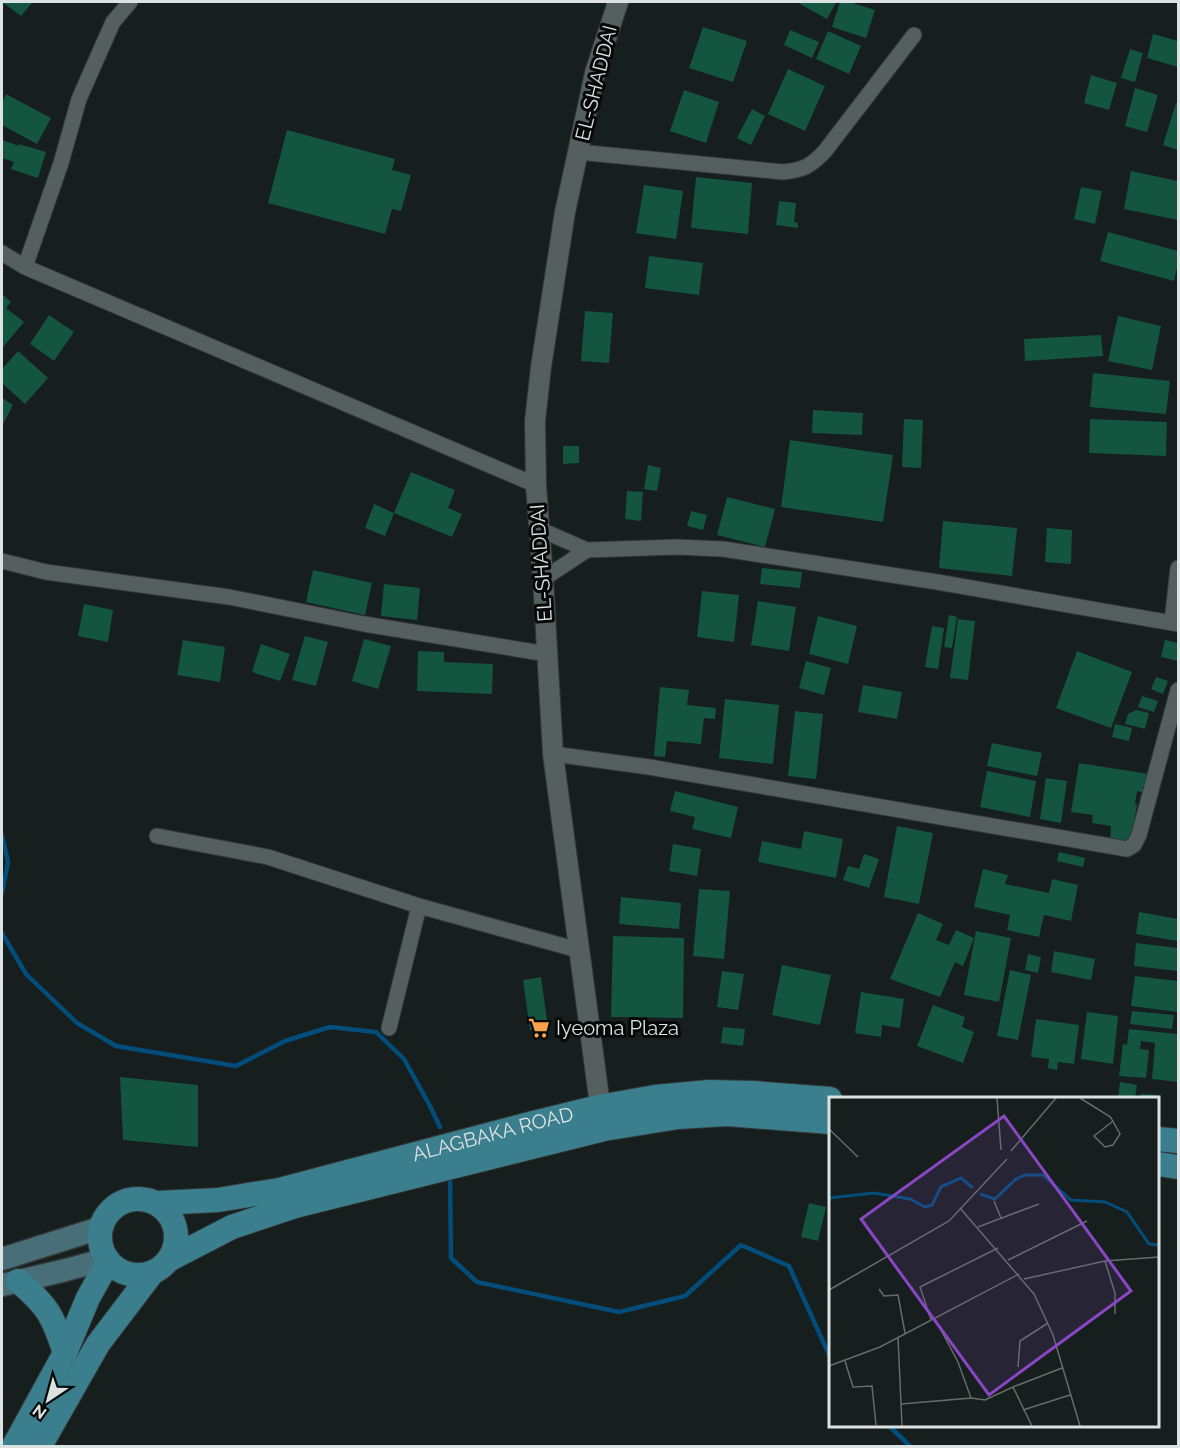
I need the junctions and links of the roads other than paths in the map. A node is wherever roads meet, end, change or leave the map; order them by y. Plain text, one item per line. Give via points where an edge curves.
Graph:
1 (130, 2) edge
2 (618, 2) edge
3 (914, 35) dead end
4 (578, 152) junction
5 (2, 253) edge
6 (25, 267) junction
7 (536, 485) junction
8 (539, 529) junction
9 (588, 550) junction
10 (2, 561) edge
11 (1179, 568) edge
12 (543, 579) junction
13 (1175, 623) edge
14 (547, 654) junction
15 (1179, 690) edge
16 (553, 754) junction
17 (157, 836) dead end
18 (419, 906) junction
19 (578, 950) junction
20 (389, 1028) dead end
21 (829, 1099) edge
22 (602, 1118) junction
23 (829, 1122) edge
24 (1159, 1139) edge
25 (1179, 1141) edge
26 (1159, 1164) edge
27 (1179, 1167) edge
28 (157, 1203) junction
29 (100, 1228) junction
30 (2, 1258) edge
31 (107, 1260) junction
32 (161, 1266) junction
33 (10, 1283) edge
34 (65, 1353) junction
35 (14, 1446) edge
36 (40, 1446) edge

1 - 6 street via 113,22 79,99
2 - 4 street, EL-SHADDAI via 595,73
3 - 4 street via 825,151 799,171
4 - 7 street, EL-SHADDAI via 541,367 535,421
5 - 6 street
6 - 7 street
7 - 8 street, EL-SHADDAI
8 - 9 street
8 - 12 street, EL-SHADDAI
9 - 12 street
9 - 13 street via 723,549
10 - 14 street via 46,572 229,597
11 - 13 street
12 - 14 street, EL-SHADDAI
14 - 16 street, EL-SHADDAI
15 - 16 street via 1138,835 1134,845 1127,849
16 - 19 street, EL-SHADDAI
17 - 18 street via 268,857
18 - 19 street
18 - 20 street
19 - 22 street, EL-SHADDAI
21 - 22 main road, ALAGBAKA ROAD via 709,1092 655,1097
22 - 23 main road, ALAGBAKA ROAD via 727,1114
22 - 28 main road, ALAGBAKA ROAD via 279,1190 218,1200
22 - 32 main road, ALAGBAKA ROAD via 232,1227
24 - 25 main road
26 - 27 main road
28 - 29 main road via 134,1198 122,1201 112,1208
28 - 32 main road via 167,1211 175,1228 175,1247
29 - 30 main road
29 - 31 main road via 100,1244
31 - 32 main road via 117,1270 129,1274 141,1275
31 - 33 main road
31 - 34 main road
32 - 36 main road via 98,1344
33 - 34 main road via 40,1299 50,1313
34 - 35 main road

